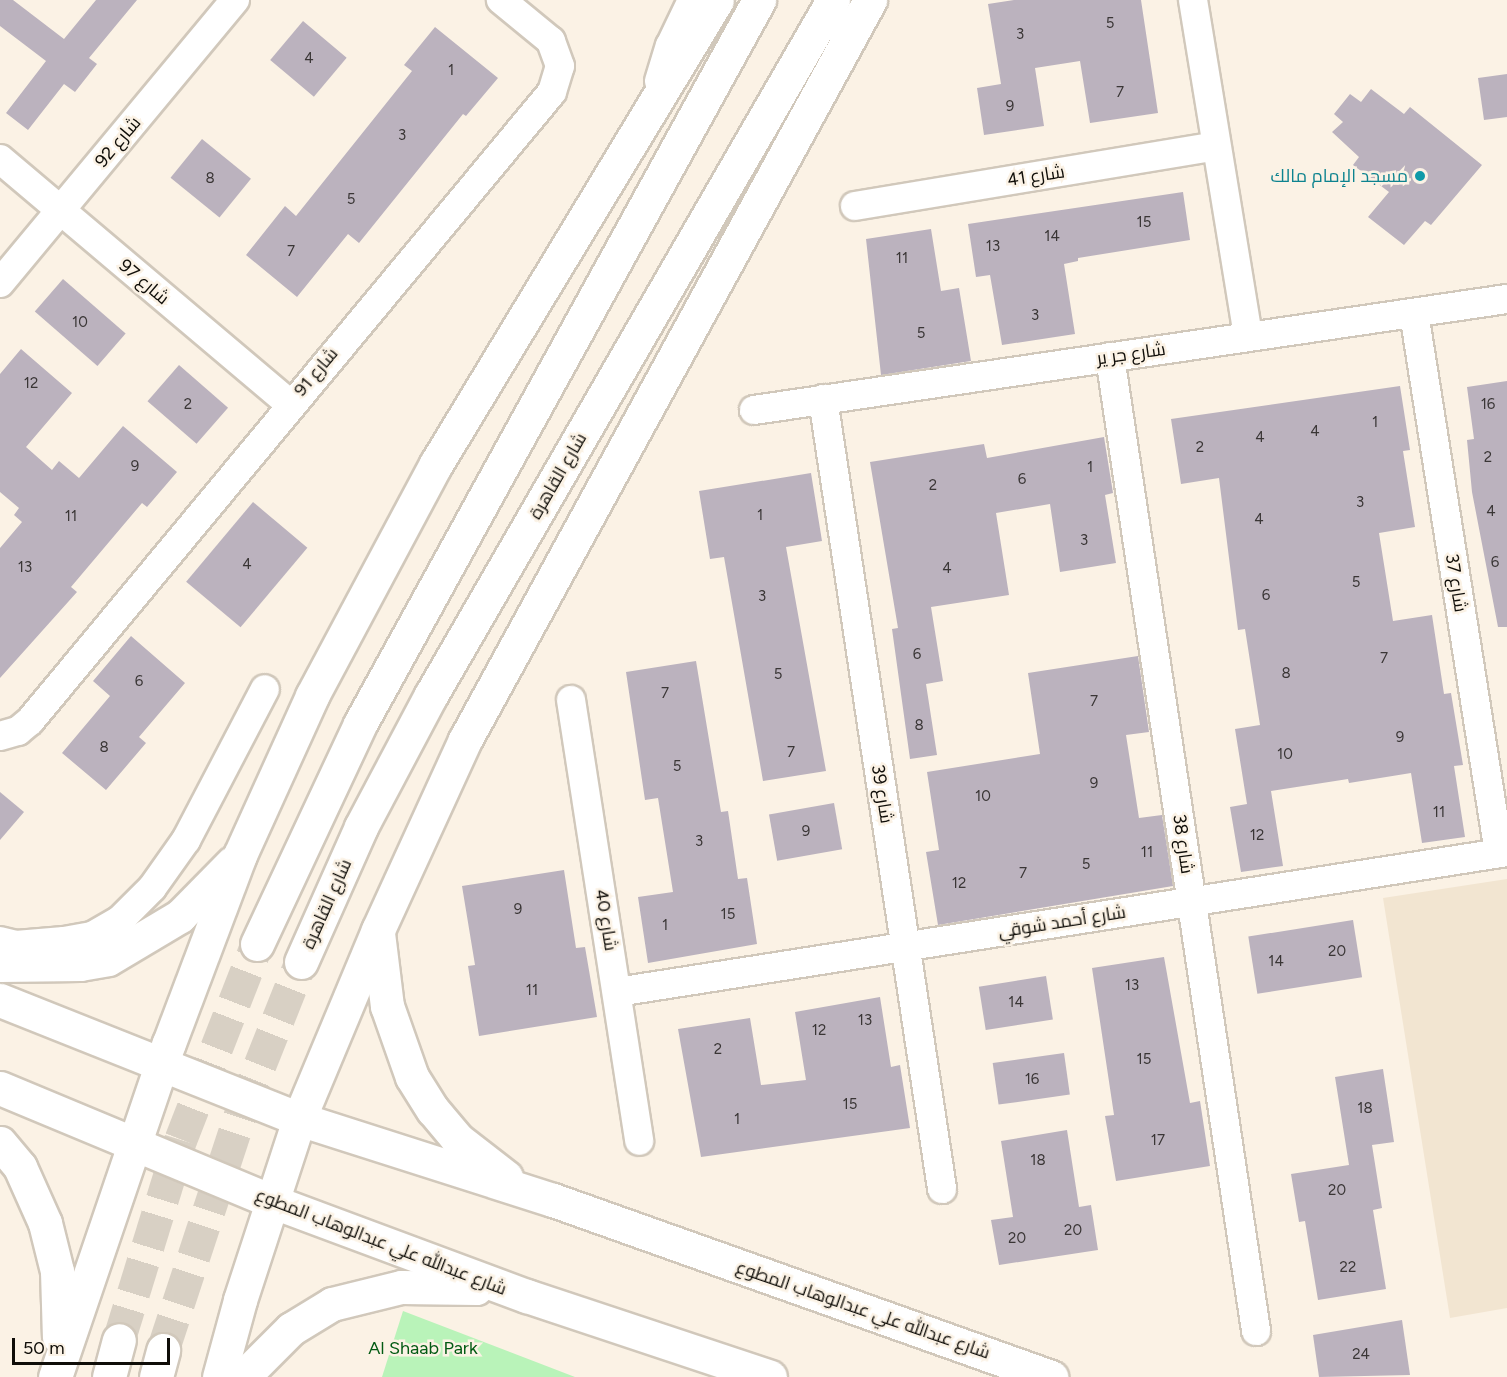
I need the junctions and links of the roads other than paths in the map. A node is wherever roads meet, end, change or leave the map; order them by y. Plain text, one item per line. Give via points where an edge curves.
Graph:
1 (235, 0) edge
2 (501, 0) edge
3 (692, 0) edge
4 (717, 0) edge
5 (759, 0) edge
6 (833, 0) edge
7 (870, 0) edge
8 (1193, 0) edge
9 (656, 97) junction
10 (1216, 146) junction
11 (0, 159) edge
12 (855, 206) dead end
13 (60, 212) junction
14 (0, 283) edge
15 (1507, 299) edge
16 (1414, 313) junction
17 (1248, 337) junction
18 (1110, 357) junction
19 (823, 399) junction
20 (290, 404) junction
21 (754, 410) dead end
22 (266, 689) dead end
23 (571, 700) dead end
24 (0, 736) edge
25 (1503, 853) edge
26 (240, 855) junction
27 (1191, 902) junction
28 (378, 930) junction
29 (0, 941) edge
30 (257, 944) tunnel mouth
31 (905, 947) junction
32 (301, 962) tunnel mouth
33 (0, 965) edge
34 (617, 992) junction
35 (0, 1000) edge
36 (160, 1067) junction
37 (0, 1088) edge
38 (299, 1119) junction
39 (639, 1141) dead end
40 (0, 1143) edge
41 (134, 1144) junction
42 (942, 1190) dead end
43 (553, 1200) junction
44 (271, 1201) junction
45 (527, 1296) junction
46 (1256, 1331) dead end
47 (119, 1340) tunnel mouth
48 (57, 1368) edge
49 (109, 1377) edge
50 (219, 1377) edge
51 (243, 1377) edge
52 (770, 1377) edge
53 (1051, 1377) edge

1 - 13 street, شارع 92
2 - 20 street, شارع 91 via 551,41 560,66 555,88
3 - 9 street via 670,46
4 - 9 main road
5 - 30 main road via 360,724
6 - 32 main road, شارع القاهرة via 431,695 361,827
7 - 28 main road via 497,679
8 - 10 street
9 - 26 main road via 436,464 312,696
10 - 12 street, شارع 41
10 - 17 street
11 - 13 street, شارع 97
13 - 14 street, شارع 92
13 - 20 street, شارع 97
15 - 16 street, شارع جر ير
16 - 17 street, شارع جر ير
16 - 25 street, شارع 37
17 - 18 street, شارع جر ير
18 - 19 street, شارع جر ير
18 - 27 street, شارع 38
19 - 21 street, شارع جر ير
19 - 31 street, شارع 39
20 - 24 street, شارع 91 via 30,721 18,731
22 - 29 street via 186,840 152,888 120,920 92,936 64,942 15,945
23 - 34 street, شارع 40
25 - 27 street, شارع أحمد شوقي
26 - 33 main road via 180,916 108,958 80,964
26 - 36 main road
27 - 31 street, شارع أحمد شوقي
27 - 46 street, شارع 38
28 - 38 main road
28 - 43 main road via 387,1006 397,1042 433,1110 486,1164
31 - 34 street, شارع أحمد شوقي
31 - 42 street, شارع 39
34 - 39 street, شارع 40
35 - 36 main road
36 - 38 main road, شارع عبدالله علي عبدالوهاب المطوع
36 - 41 main road
37 - 41 main road, شارع عبدالله علي عبدالوهاب المطوع
38 - 43 main road, شارع عبدالله علي عبدالوهاب المطوع
38 - 44 main road
40 - 48 main road via 20,1167 45,1224 57,1271
41 - 44 main road, شارع عبدالله علي عبدالوهاب المطوع
41 - 48 main road
43 - 53 main road, شارع عبدالله علي عبدالوهاب المطوع
44 - 45 main road, شارع عبدالله علي عبدالوهاب المطوع
44 - 50 main road
45 - 51 main road via 422,1285 354,1296 332,1304 291,1329
45 - 52 main road, شارع عبدالله علي عبدالوهاب المطوع
47 - 49 main road

